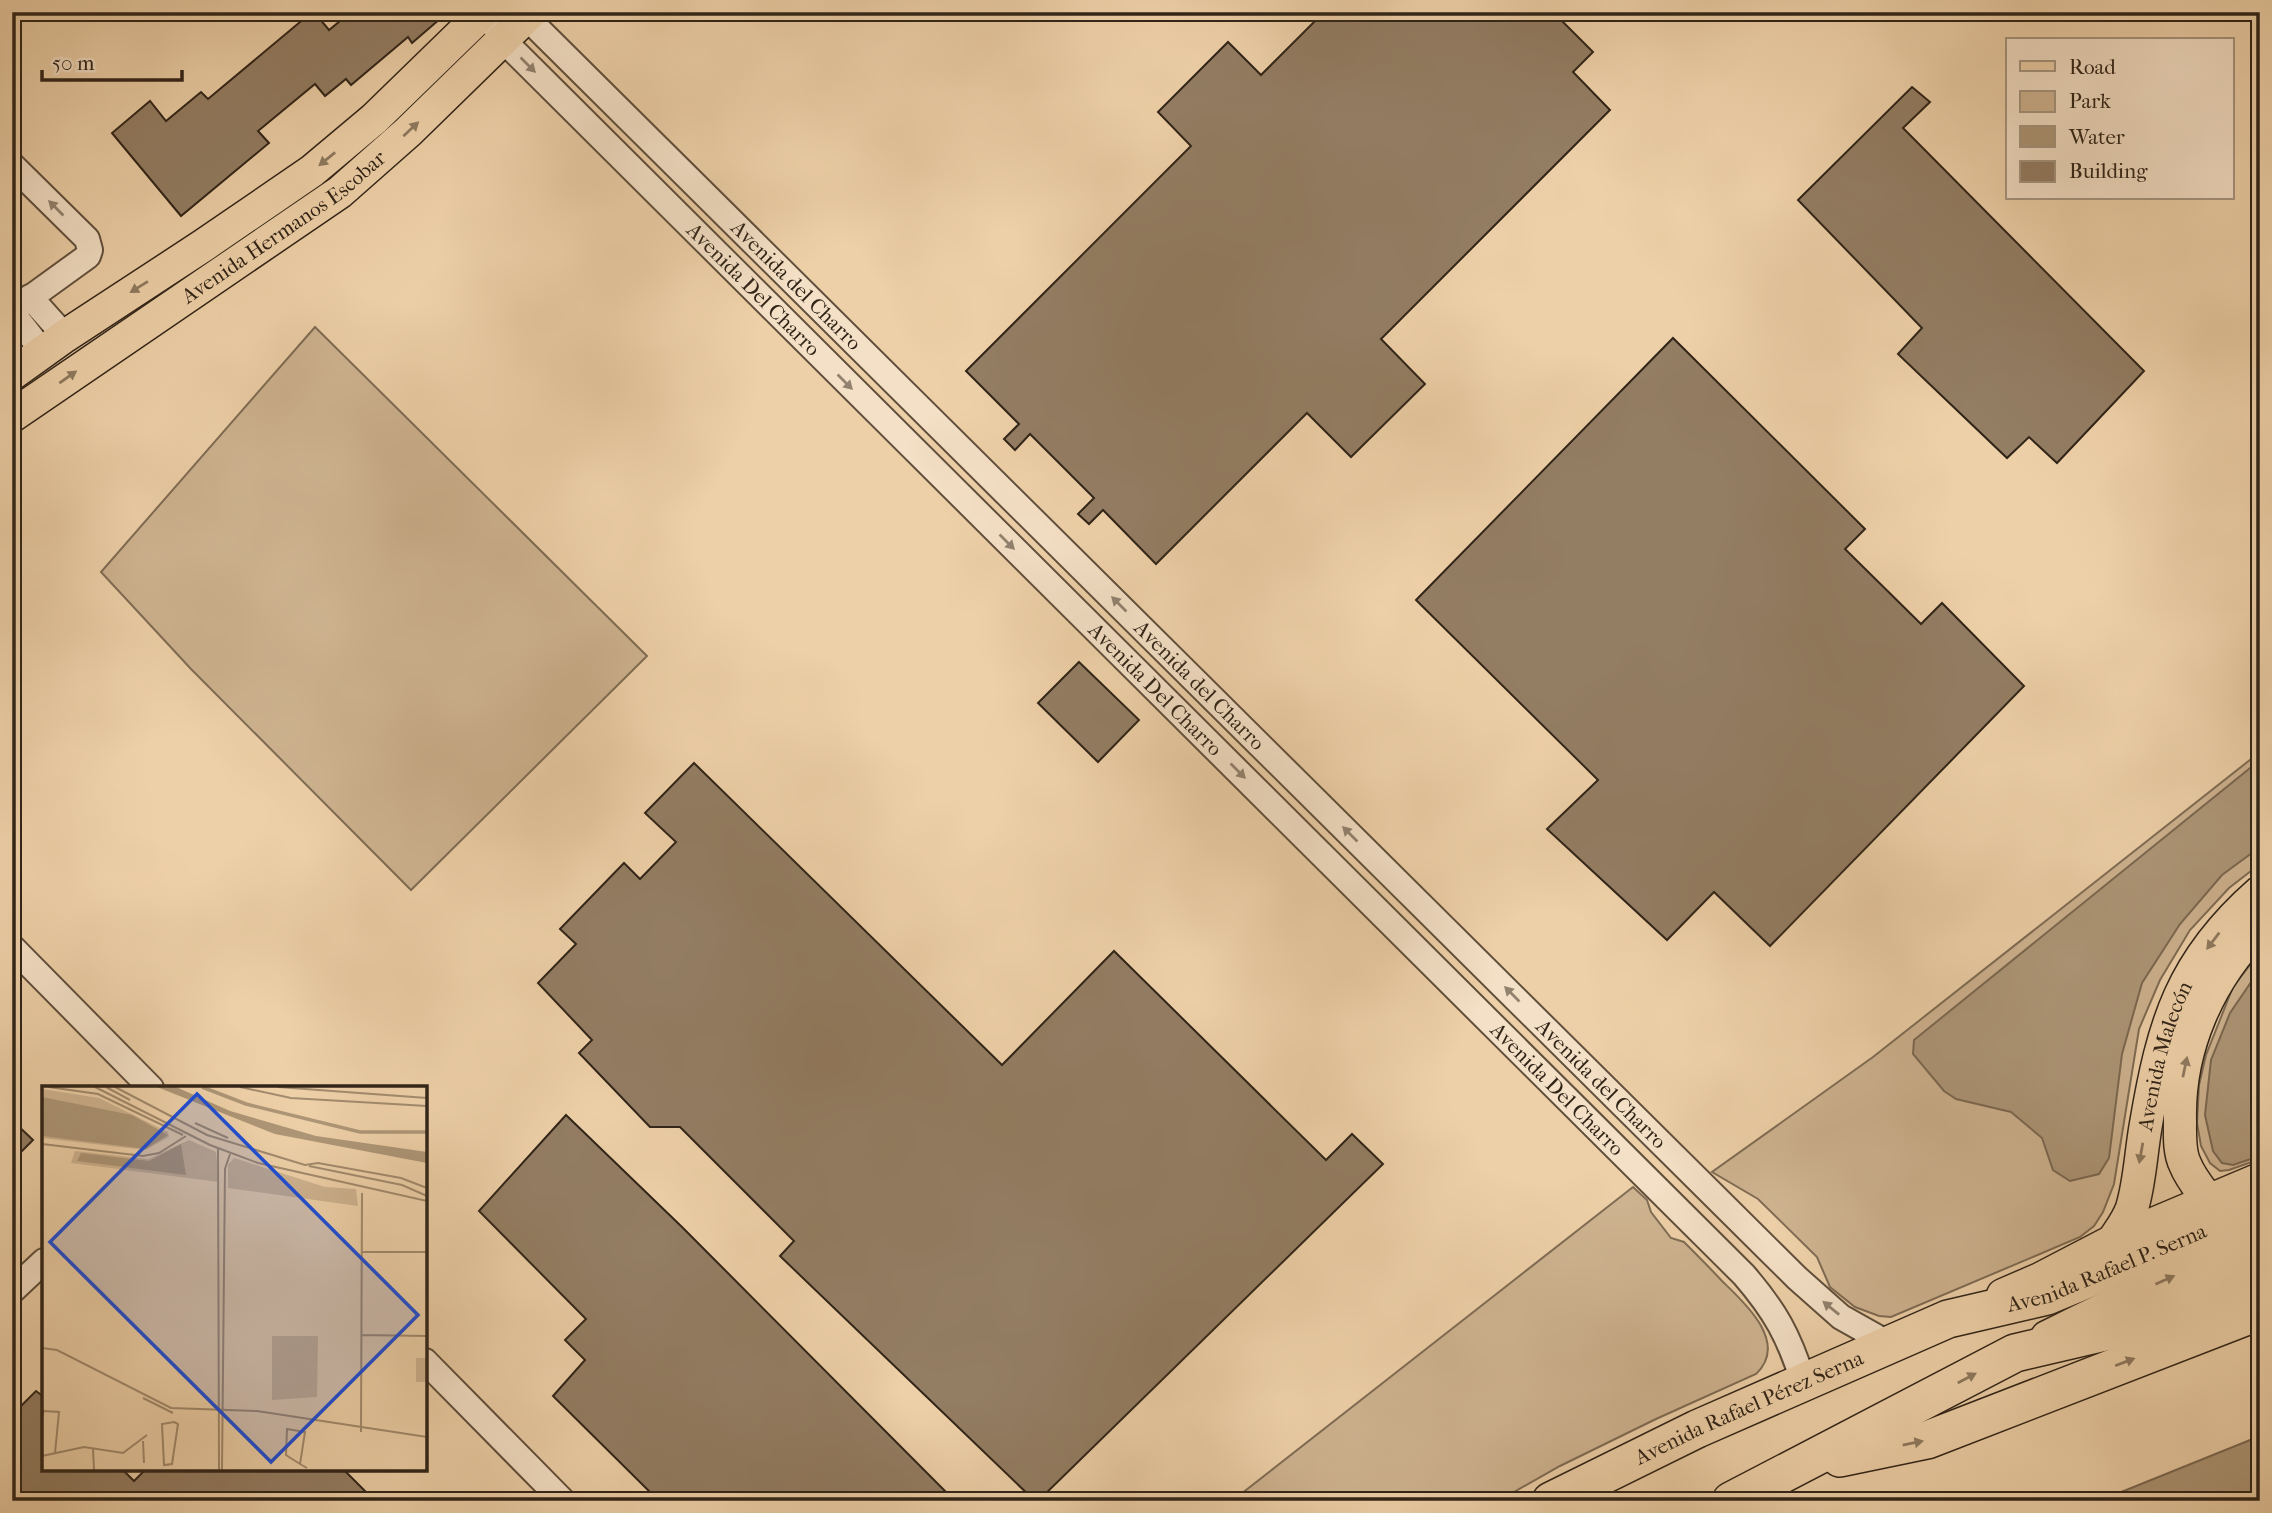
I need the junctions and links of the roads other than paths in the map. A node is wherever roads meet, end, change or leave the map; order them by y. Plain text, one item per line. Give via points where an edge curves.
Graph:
1 (485, 12) edge
2 (526, 14) edge
3 (503, 40) junction
4 (616, 106) junction
5 (593, 130) junction
6 (12, 165) edge
7 (204, 246) junction
8 (224, 271) junction
9 (18, 307) edge
10 (54, 344) junction
11 (12, 374) edge
12 (12, 416) edge
13 (2260, 892) edge
14 (2260, 927) edge
15 (12, 947) edge
16 (149, 1086) edge
17 (2208, 1200) junction
18 (2257, 1210) edge
19 (2113, 1241) junction
20 (42, 1263) edge
21 (2260, 1276) edge
22 (12, 1291) edge
23 (2260, 1311) edge
24 (1948, 1319) junction
25 (1889, 1344) junction
26 (2015, 1353) junction
27 (427, 1363) edge
28 (1803, 1381) junction
29 (1798, 1466) junction
30 (563, 1501) edge
31 (1551, 1501) edge
32 (1731, 1501) edge

1 - 3 street, Avenida Del Charro
1 -> 7 main road, Avenida Hermanos Escobar via 342,147
2 - 3 main road, Avenida Hermanos Escobar
2 - 4 street, Avenida del Charro
3 -> 5 street, Avenida Del Charro
8 -> 3 main road, Avenida Hermanos Escobar via 340,192
4 - 5 street
25 -> 4 street, Avenida del Charro via 1841,1317 1797,1278
5 -> 28 street, Avenida Del Charro via 1744,1275 1777,1317
9 -> 6 street via 88,256 90,244
7 - 8 main road
7 -> 10 main road, Avenida Hermanos Escobar
12 -> 8 main road, Avenida Hermanos Escobar
9 - 10 street
10 - 11 main road, Avenida Hermanos Escobar
13 -> 19 main road, Avenida Malecón via 2216,935 2170,1016 2156,1067 2132,1207
17 -> 14 main road, Avenida Malecón via 2184,1162 2179,1110 2184,1068 2217,979
15 - 16 street
17 - 18 main road
17 - 19 main road
18 - 24 highway, Avenida Rafael P. Serna via 2047,1296
26 -> 18 main road via 2211,1260
19 - 24 main road
20 - 22 street
21 - 26 highway via 2122,1328
29 -> 23 highway via 1927,1440
24 - 25 highway, Avenida Rafael Pérez Serna
25 - 28 highway, Avenida Rafael Pérez Serna
29 -> 26 highway
27 - 30 street
28 - 31 highway, Avenida Rafael Pérez Serna
29 - 32 highway

